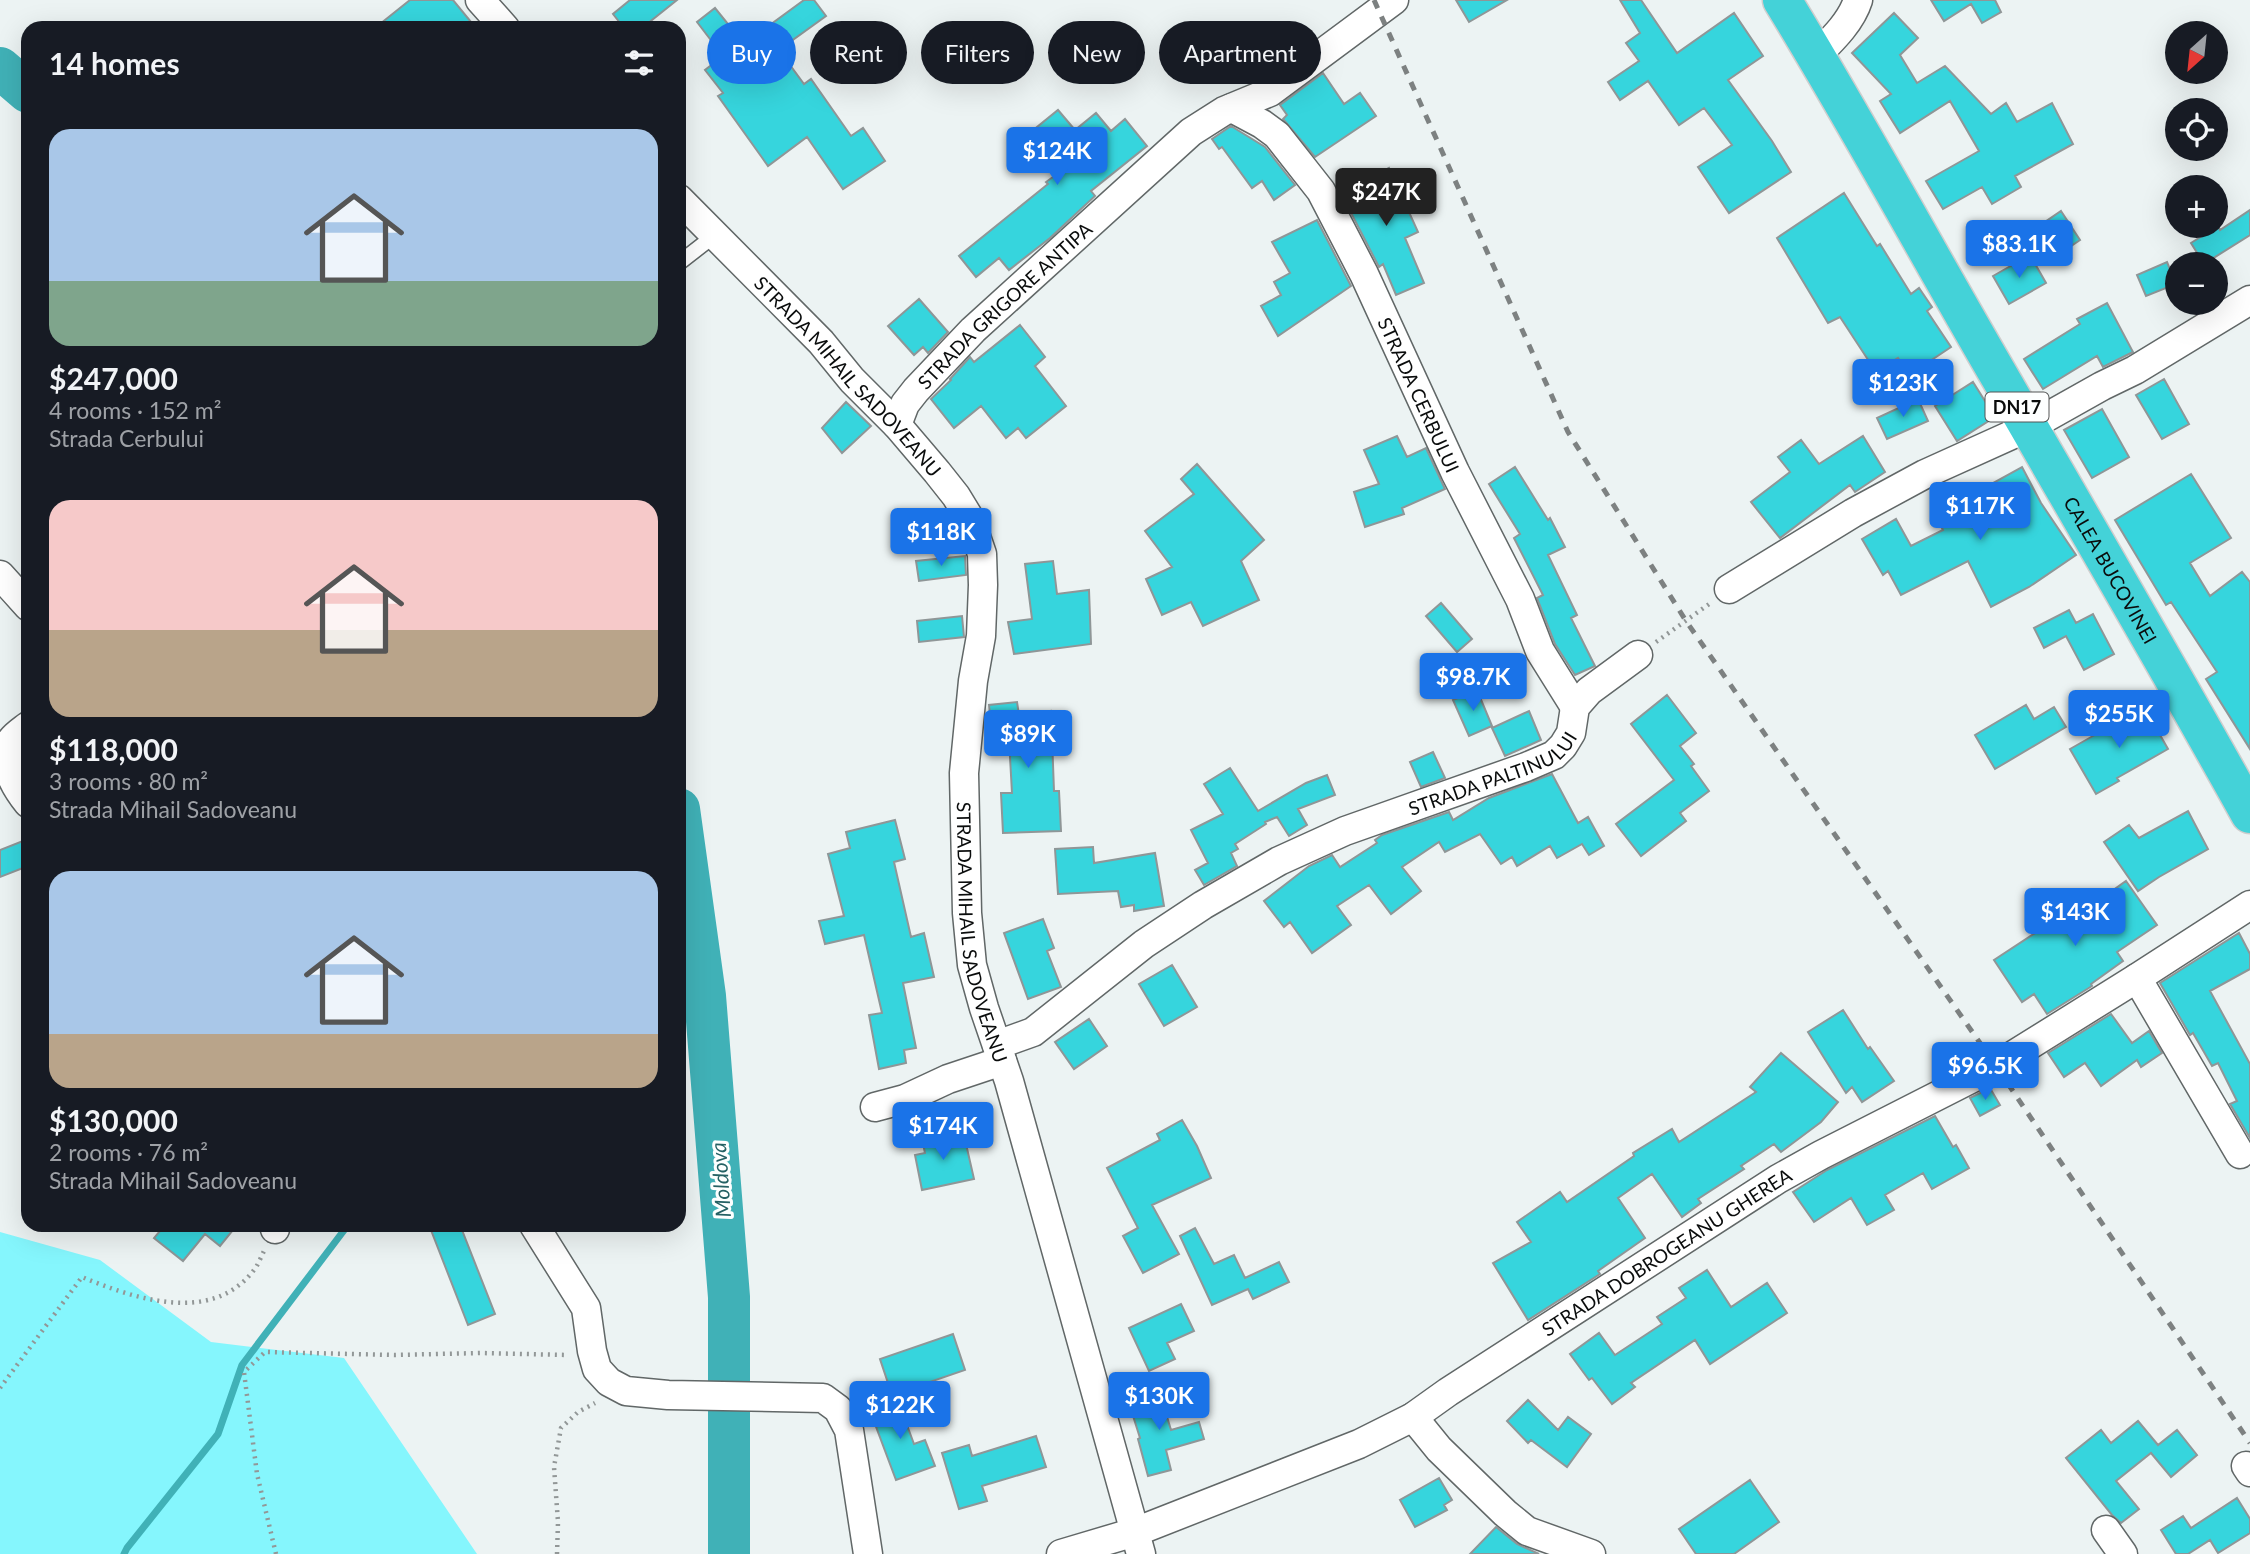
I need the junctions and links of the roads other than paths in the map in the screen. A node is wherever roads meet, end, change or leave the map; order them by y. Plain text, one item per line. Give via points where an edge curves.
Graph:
1 (480, 0) edge
2 (1394, 0) edge
3 (1782, 0) edge
4 (1858, 0) edge
5 (499, 21) edge
6 (1816, 56) junction
7 (1231, 108) junction
8 (686, 206) edge
9 (715, 235) junction
10 (686, 258) edge
11 (2250, 300) edge
12 (897, 425) junction
13 (2029, 427) junction
14 (0, 575) edge
15 (1730, 589) road end
16 (21, 598) edge
17 (1638, 654) road end
18 (1575, 706) junction
19 (21, 732) edge
20 (21, 794) edge
21 (2250, 814) edge
22 (2250, 905) edge
23 (2137, 978) junction
24 (1000, 1053) junction
25 (875, 1107) dead end
26 (2240, 1154) dead end
27 (538, 1232) edge
28 (1413, 1417) junction
29 (2106, 1530) dead end
30 (1138, 1543) edge
31 (868, 1554) edge
32 (1061, 1554) edge
33 (1591, 1554) edge
34 (2123, 1554) edge

1 - 5 street
2 - 7 street, STRADA GRIGORE ANTIPA via 1270,92
3 - 6 highway, CALEA BUCOVINEI / DN17
4 - 6 street via 1836,36
6 - 13 highway, CALEA BUCOVINEI / DN17
7 - 12 street, STRADA GRIGORE ANTIPA via 1191,132 974,330 916,390
7 - 18 street, STRADA CERBULUI via 1277,135 1321,191 1541,651
8 - 9 street, STRADA MIHAIL SADOVEANU
9 - 10 lane
9 - 12 street, STRADA MIHAIL SADOVEANU
11 - 13 street
12 - 24 street, STRADA MIHAIL SADOVEANU via 956,496 982,554 981,636 964,774 965,865 972,965
13 - 15 street via 1865,506
13 - 21 highway, CALEA BUCOVINEI / DN17
14 - 16 street
17 - 18 street, STRADA PALTINULUI
18 - 24 street, STRADA PALTINULUI via 1571,733 1554,755 1345,831 1279,860 1144,944
19 - 20 street via 10,742 5,761
22 - 23 street, STRADA DOBROGEANU GHEREA
23 - 26 street
23 - 28 street, STRADA DOBROGEANU GHEREA via 1996,1066 1778,1179
24 - 25 street, STRADA PALTINULUI via 905,1099
24 - 30 street, STRADA MIHAIL SADOVEANU
27 - 31 street via 586,1308 597,1369 618,1387 667,1395 823,1398 838,1409 849,1430
28 - 30 street, STRADA DOBROGEANU GHEREA
28 - 33 street via 1439,1449 1527,1531
29 - 34 street
30 - 32 street, STRADA DOBROGEANU GHEREA

